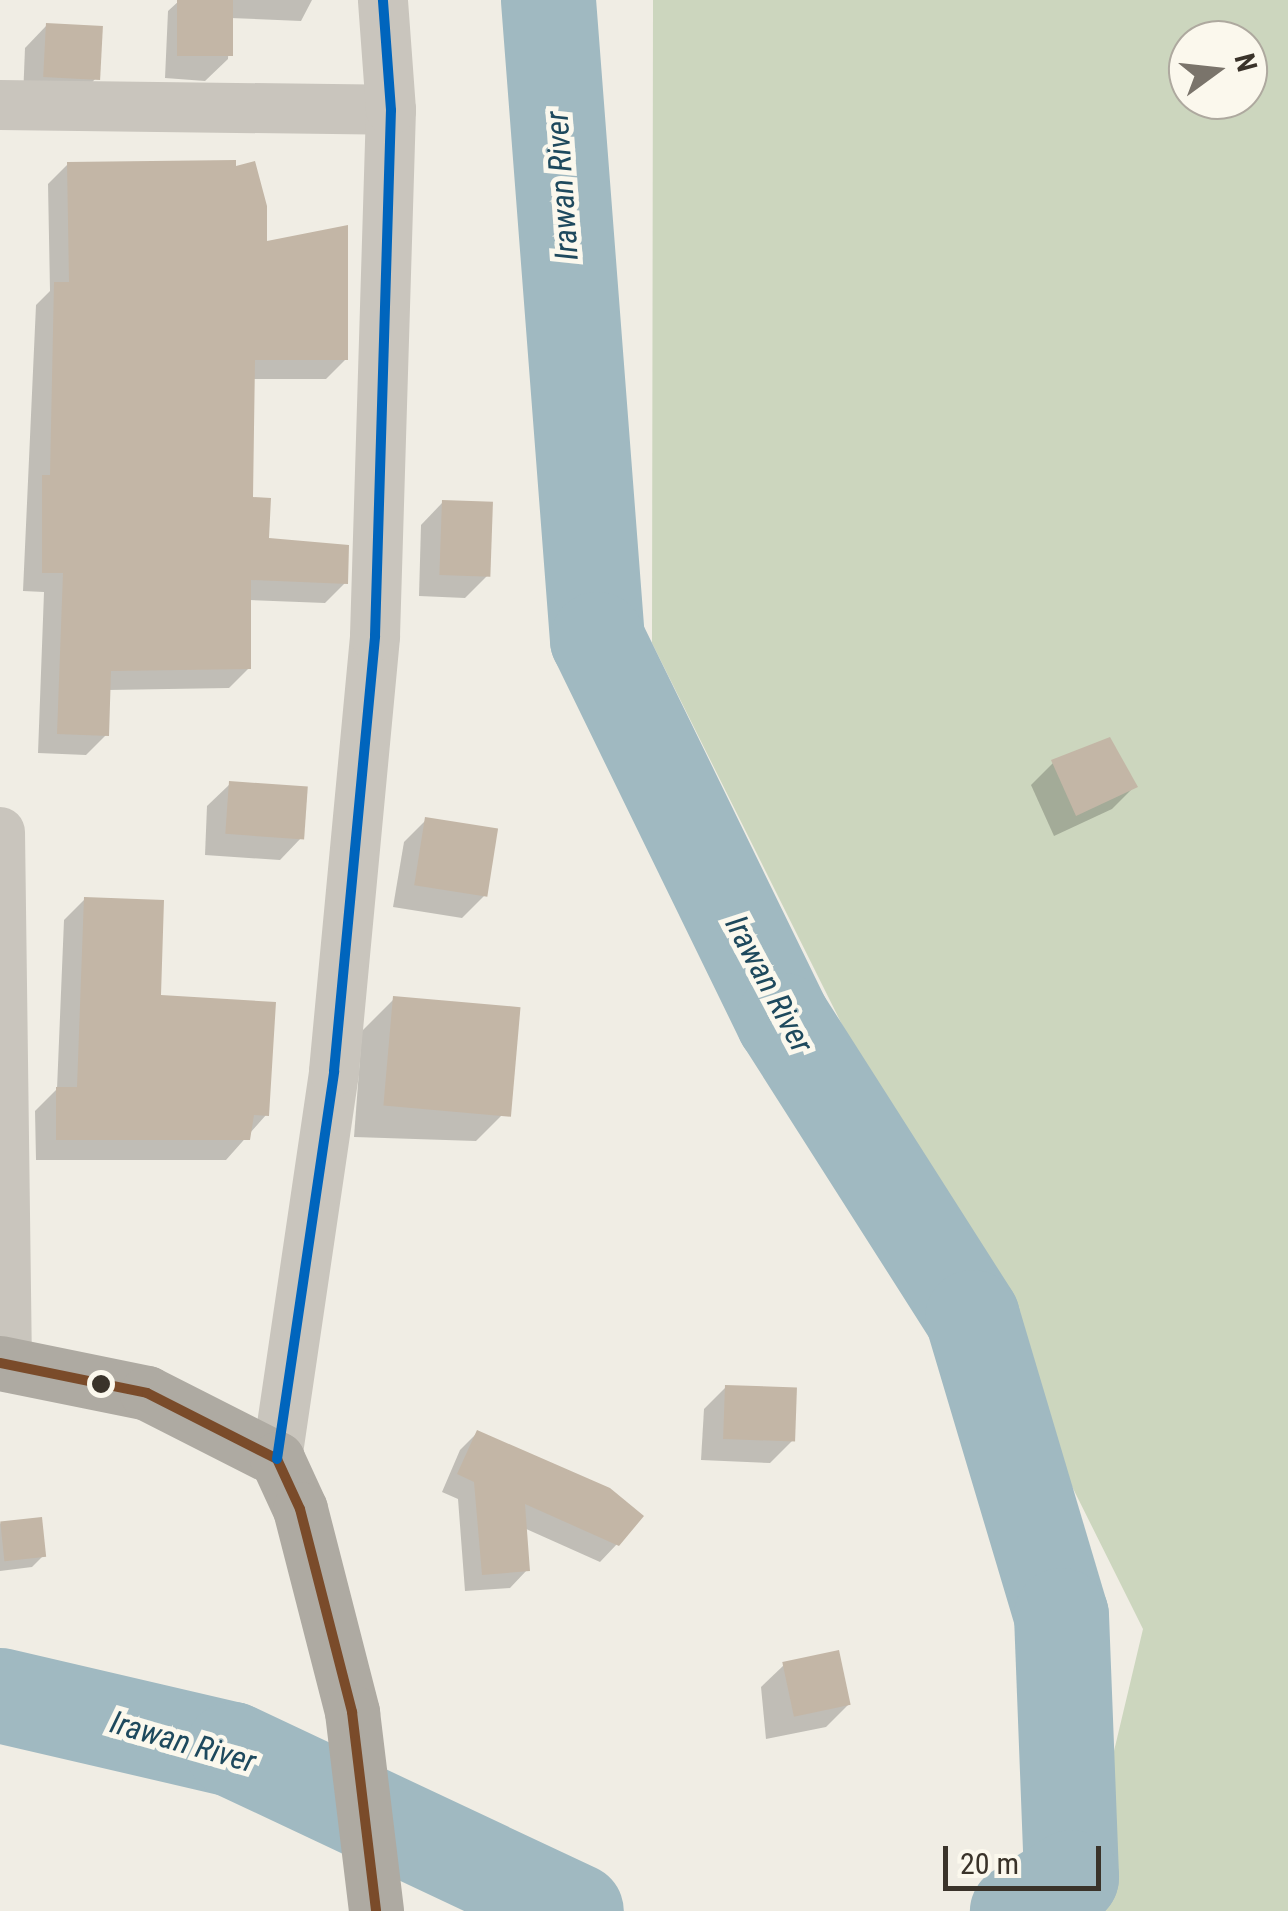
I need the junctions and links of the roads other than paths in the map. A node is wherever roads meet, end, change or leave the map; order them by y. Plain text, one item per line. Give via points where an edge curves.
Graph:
1 (383, 0) edge
2 (0, 106) edge
3 (391, 110) junction
4 (0, 832) edge
5 (3, 1364) edge
6 (276, 1460) junction
7 (376, 1911) edge

1 - 3 street
2 - 3 street
3 - 6 street via 376,636 334,1071
4 - 5 street
5 - 6 main road via 147,1392
6 - 7 main road via 300,1509 352,1712

